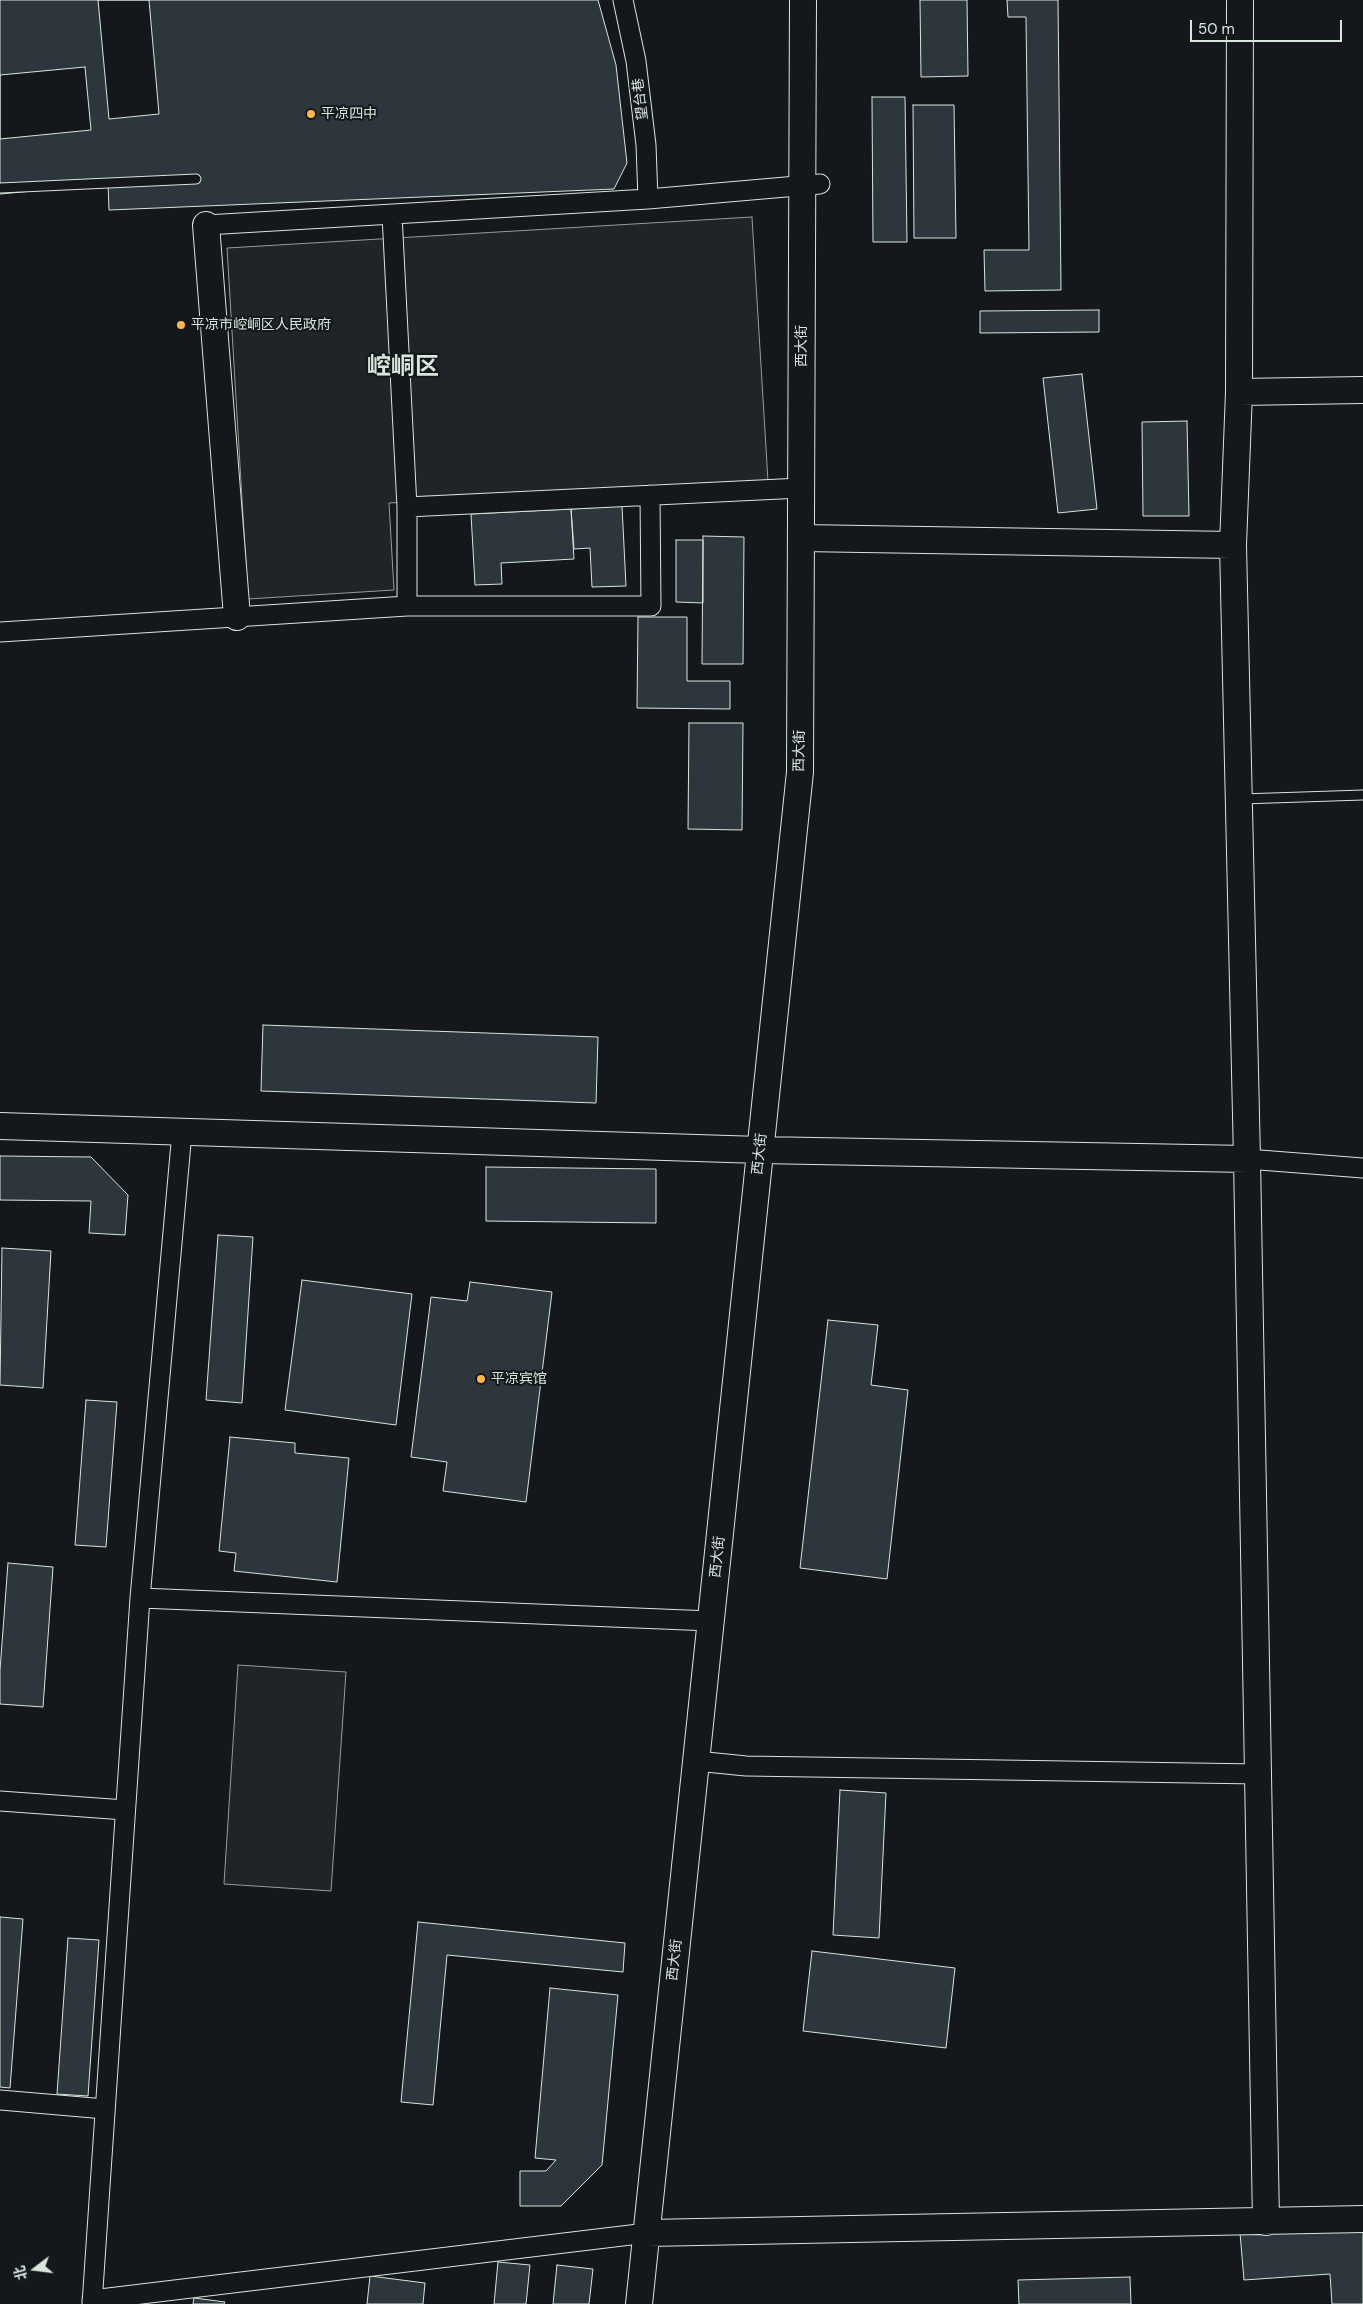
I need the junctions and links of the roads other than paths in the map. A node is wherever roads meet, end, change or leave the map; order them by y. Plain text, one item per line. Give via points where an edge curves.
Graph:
1 (623, 0) edge
2 (803, 0) edge
3 (821, 0) edge
4 (1240, 0) edge
5 (196, 179) dead end
6 (811, 184) junction
7 (0, 188) edge
8 (648, 199) junction
9 (392, 215) junction
10 (206, 225) joint
11 (1363, 390) edge
12 (1239, 392) junction
13 (801, 488) junction
14 (650, 495) junction
15 (407, 507) junction
16 (810, 538) junction
17 (1233, 545) junction
18 (407, 606) junction
19 (237, 617) junction
20 (0, 632) edge
21 (1363, 795) edge
22 (1239, 799) junction
23 (0, 1126) edge
24 (182, 1132) junction
25 (769, 1150) junction
26 (1247, 1159) junction
27 (1363, 1168) edge
28 (140, 1598) junction
29 (711, 1621) junction
30 (705, 1762) junction
31 (1258, 1774) junction
32 (0, 1801) edge
33 (125, 1810) junction
34 (0, 2100) edge
35 (105, 2109) junction
36 (1363, 2219) edge
37 (1266, 2222) junction
38 (656, 2232) junction
39 (92, 2302) edge
40 (639, 2304) edge
41 (657, 2304) edge

1 - 8 street, 望台巷 via 636,61 646,145
2 - 6 street, 西大街
3 - 6 street, 西大街
4 - 12 street
5 - 7 lane
6 - 8 street
6 - 13 street, 西大街
6 - 16 street, 西大街
8 - 9 street
9 - 10 street
9 - 15 street
10 - 19 street
11 - 12 street
12 - 17 street
13 - 14 street
13 - 16 street, 西大街
14 - 15 street
14 - 18 street via 651,606
15 - 18 street
16 - 17 street
16 - 25 street, 西大街 via 818,773
17 - 22 street
18 - 19 street
19 - 20 street
21 - 22 lane
22 - 26 street
23 - 24 street
24 - 25 street
24 - 28 street
25 - 26 street
25 - 29 street, 西大街
25 - 30 street, 西大街
26 - 27 street
26 - 31 street
28 - 29 street
28 - 33 street
29 - 30 street, 西大街
30 - 31 street via 746,1766
30 - 38 street, 西大街
31 - 37 street
32 - 33 street
33 - 35 street
34 - 35 street
35 - 39 street
36 - 37 street
37 - 38 street
38 - 39 street
38 - 40 street, 西大街
38 - 41 street, 西大街

